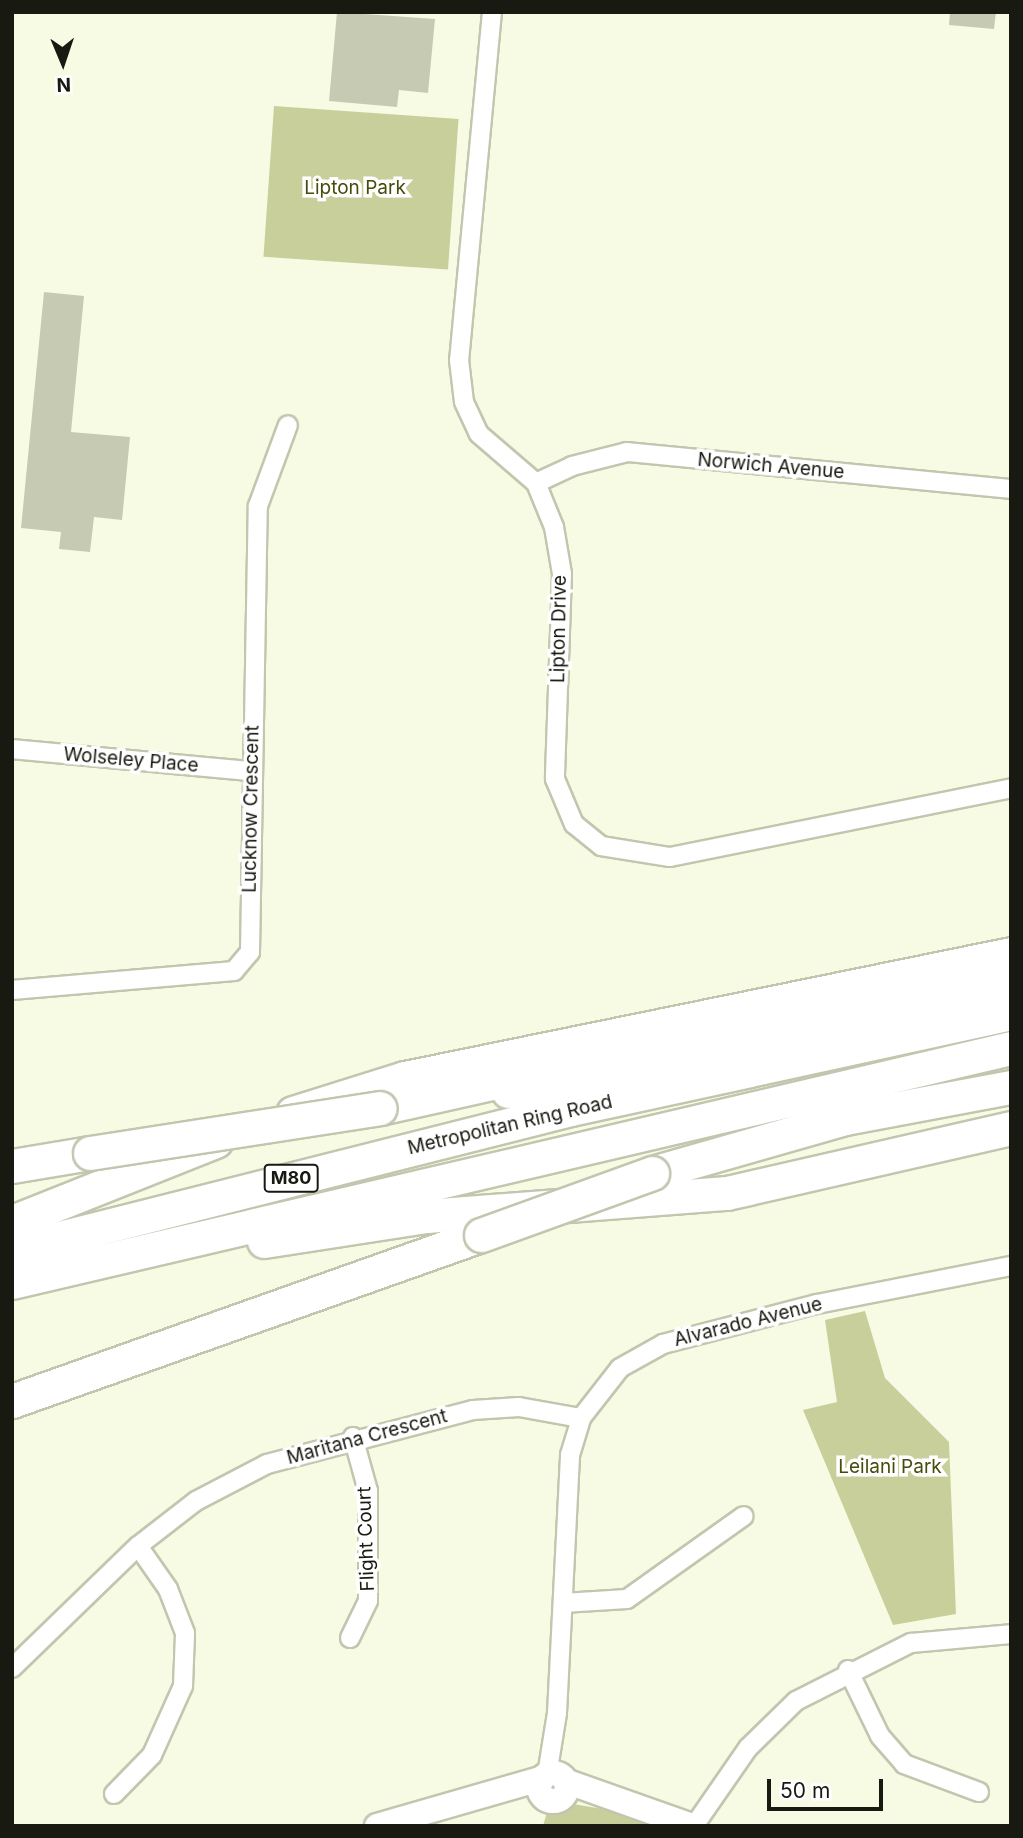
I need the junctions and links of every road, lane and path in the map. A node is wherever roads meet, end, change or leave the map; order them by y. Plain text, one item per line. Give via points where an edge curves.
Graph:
1 (492, 12) edge
2 (288, 425) dead end
3 (536, 484) junction
4 (1011, 489) edge
5 (12, 748) edge
6 (251, 771) junction
7 (1011, 788) edge
8 (1011, 954) edge
9 (1011, 970) edge
10 (1011, 984) edge
11 (12, 990) edge
12 (1011, 1013) edge
13 (1011, 1048) edge
14 (1011, 1087) edge
15 (380, 1108) junction
16 (1011, 1128) edge
17 (12, 1166) edge
18 (12, 1222) edge
19 (12, 1250) edge
20 (1011, 1266) edge
21 (12, 1282) edge
22 (12, 1288) edge
23 (12, 1401) edge
24 (578, 1424) junction
25 (353, 1437) junction
26 (744, 1516) dead end
27 (138, 1546) junction
28 (563, 1603) junction
29 (1011, 1634) edge
30 (350, 1638) dead end
31 (12, 1668) edge
32 (848, 1670) junction
33 (554, 1784) junction
34 (719, 1790) junction
35 (979, 1792) dead end
36 (114, 1794) dead end
37 (377, 1826) edge
38 (693, 1826) edge
39 (705, 1826) edge

1 - 3 street, Lipton Drive via 459,360 464,402 479,434
2 - 6 street, Lucknow Crescent via 258,506
3 - 4 street, Norwich Avenue via 572,466 627,452
3 - 7 street, Lipton Drive via 554,527 562,574 555,779 573,824 601,846 670,857
5 - 6 street, Wolseley Place
6 - 11 street, Lucknow Crescent via 250,952 234,971
8 - 18 highway via 392,1081 184,1153
9 - 15 highway
10 - 15 highway via 534,1087
12 - 19 highway, Metropolitan Ring Road / M80 via 571,1109
13 - 21 highway, Metropolitan Ring Road / M80 via 574,1145
14 - 23 highway, bridge via 845,1118 652,1172
15 - 17 highway, bridge
16 - 22 highway via 727,1192 349,1225
20 - 24 street, Alvarado Avenue via 836,1300 663,1344 620,1368
24 - 25 street, Maritana Crescent via 519,1406 472,1410
24 - 28 street
25 - 27 street, Maritana Crescent via 267,1464 196,1502
25 - 30 street, Flight Court via 368,1491 368,1601
26 - 28 street via 627,1600
27 - 31 street, Maritana Crescent
27 - 36 street via 168,1589 185,1633 183,1686 152,1755
28 - 33 street
29 - 32 street via 911,1643
32 - 34 street via 796,1701 748,1748
32 - 35 street via 880,1736 904,1764
33 - 37 street via 492,1792
33 - 38 street via 612,1796
34 - 38 street
34 - 39 street

